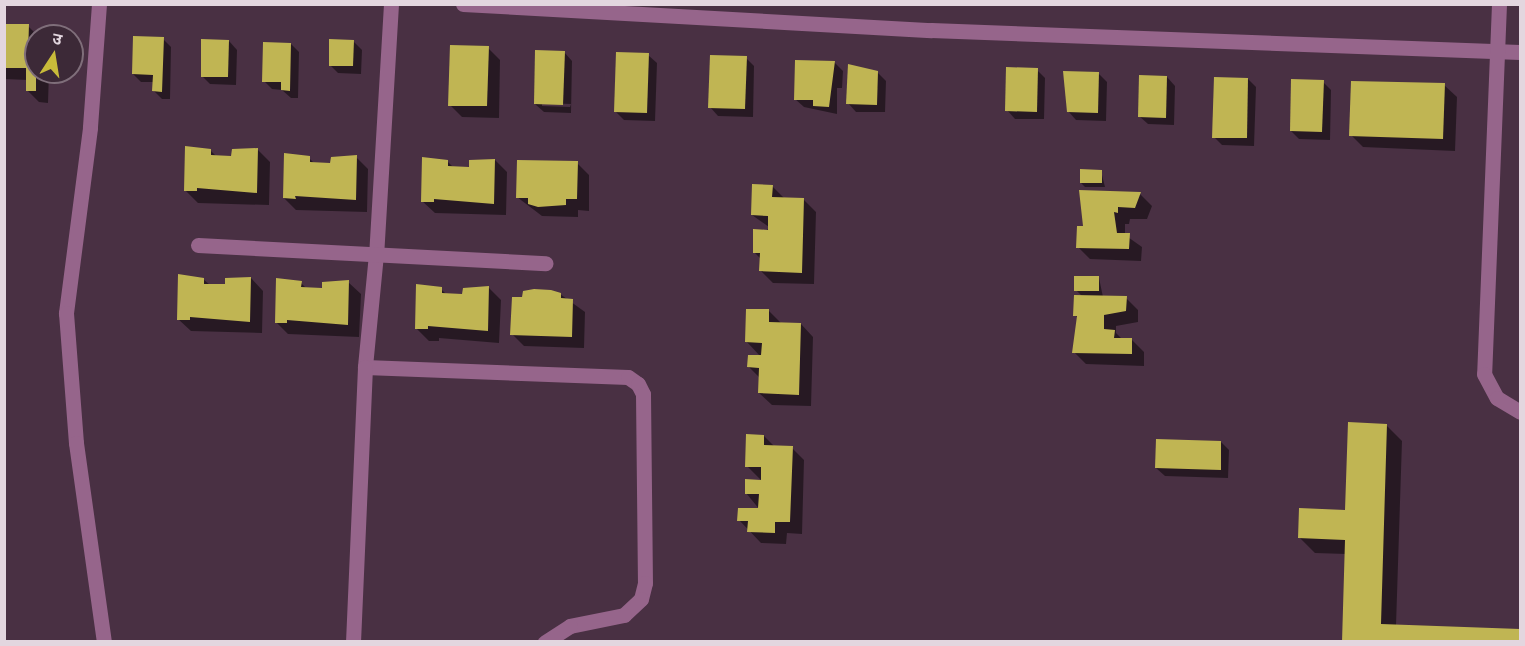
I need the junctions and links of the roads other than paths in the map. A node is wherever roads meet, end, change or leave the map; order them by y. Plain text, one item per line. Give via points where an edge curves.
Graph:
1 (99, 4) edge
2 (391, 4) edge
3 (463, 4) edge
4 (1499, 4) edge
5 (1497, 52) junction
6 (1521, 52) edge
7 (198, 244) dead end
8 (376, 254) junction
9 (546, 263) dead end
10 (365, 367) junction
11 (1521, 412) edge
12 (104, 642) edge
13 (353, 642) edge
14 (545, 642) edge

1 - 12 lane via 90,128 66,313 76,443
2 - 8 lane
3 - 5 lane via 931,30
4 - 5 lane
5 - 6 lane
5 - 11 lane via 1484,374 1497,398
7 - 8 lane
8 - 9 lane
8 - 10 lane
10 - 13 lane
10 - 14 lane via 628,377 638,384 643,394 645,548 645,583 640,599 624,615 570,626

